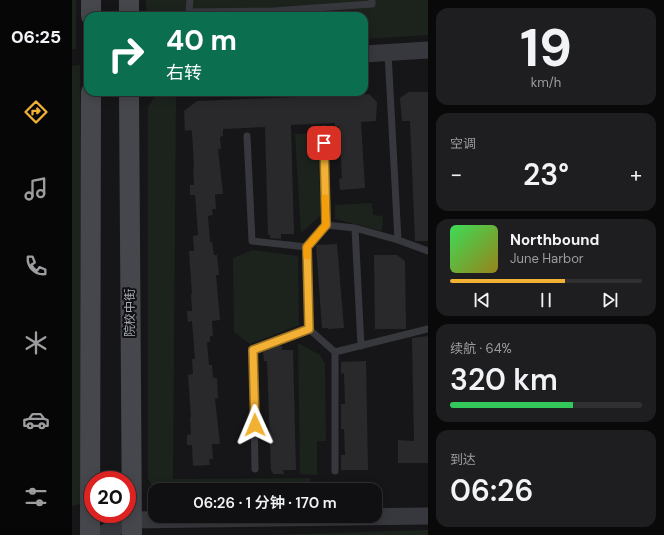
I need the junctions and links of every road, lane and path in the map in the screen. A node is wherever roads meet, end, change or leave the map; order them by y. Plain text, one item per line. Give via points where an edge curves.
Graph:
1 (92, 0) edge
2 (129, 0) edge
3 (190, 0) edge
4 (372, 0) edge
5 (91, 12) edge
6 (129, 12) edge
7 (428, 50) edge
8 (388, 52) junction
9 (368, 54) edge
10 (91, 96) edge
11 (129, 96) edge
12 (324, 129) dead end
13 (247, 136) dead end
14 (326, 225) junction
15 (356, 228) junction
16 (398, 240) junction
17 (307, 247) junction
18 (428, 251) edge
19 (309, 329) junction
20 (428, 329) edge
21 (360, 346) junction
22 (335, 352) junction
23 (255, 469) dead end
24 (335, 471) dead end
25 (428, 516) edge
26 (132, 528) edge
27 (90, 535) edge
28 (100, 535) edge

1 - 5 main road
2 - 6 main road
3 - 4 lane via 189,12 286,10 372,4
7 - 8 street
8 - 9 street
8 - 16 lane
10 - 27 main road
11 - 26 main road, 院校中街
12 - 14 lane
13 - 17 lane via 252,241
14 - 15 lane
14 - 17 lane
15 - 16 lane
15 - 21 lane
16 - 18 lane
17 - 19 lane
19 - 22 lane
19 - 23 lane via 253,350
20 - 21 lane
21 - 22 lane
22 - 24 lane
25 - 26 street
26 - 28 street

